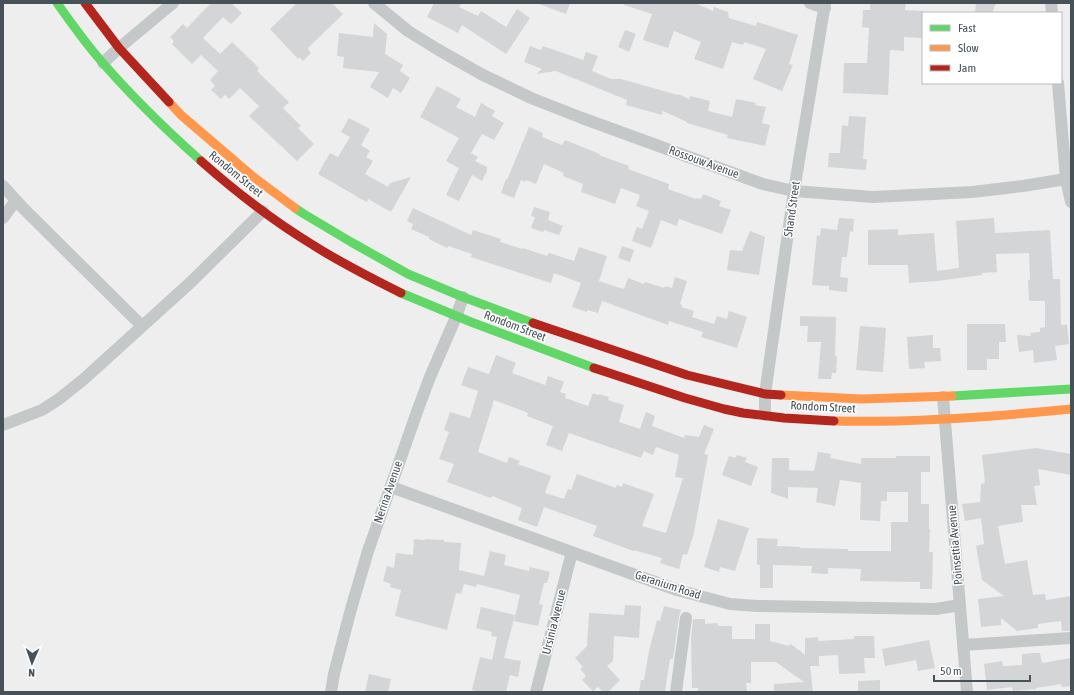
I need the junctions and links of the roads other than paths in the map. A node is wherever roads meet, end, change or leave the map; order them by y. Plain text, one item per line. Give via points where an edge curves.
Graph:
1 (57, 3) edge
2 (85, 3) edge
3 (173, 3) edge
4 (374, 3) edge
5 (810, 3) edge
6 (825, 6) edge
7 (119, 48) junction
8 (103, 63) junction
9 (1058, 84) edge
10 (1066, 179) junction
11 (3, 186) edge
12 (794, 191) junction
13 (16, 200) junction
14 (1071, 202) edge
15 (263, 211) junction
16 (3, 218) edge
17 (463, 297) junction
18 (456, 316) junction
19 (142, 326) junction
20 (1071, 388) edge
21 (765, 394) junction
22 (943, 398) junction
23 (1071, 409) edge
24 (765, 415) junction
25 (945, 420) junction
26 (3, 425) edge
27 (391, 487) junction
28 (572, 552) junction
29 (960, 605) junction
30 (686, 618) dead end
31 (1071, 638) edge
32 (963, 645) junction
33 (331, 692) edge
34 (536, 692) edge
35 (676, 692) edge
36 (967, 692) edge

1 - 8 street, Rondom Street
2 - 7 street, Rondom Street
3 - 7 street
4 - 12 street, Rossouw Avenue via 408,31 437,49 531,98 763,184
5 - 6 street
6 - 12 street, Shand Street
7 - 8 street
7 - 17 street, Rondom Street via 181,115 286,202 408,274
8 - 15 street, Rondom Street via 168,132
9 - 10 street
10 - 12 street, Rossouw Avenue via 997,190 910,196 873,197
10 - 14 street
11 - 13 street
12 - 21 street, Shand Street
13 - 16 street
13 - 19 street
15 - 18 street, Rondom Street via 340,261 415,299
15 - 19 street
17 - 18 street, Nerina Avenue
17 - 21 street, Rondom Street via 687,375
18 - 24 street, Rondom Street via 597,369 674,394 724,409
18 - 27 street, Nerina Avenue via 430,377
19 - 26 street via 59,399 42,410
20 - 22 street, Rondom Street
21 - 22 street, Rondom Street via 862,399
21 - 24 street, Shand Street
22 - 25 street, Poinsettia Avenue
23 - 25 street, Rondom Street
24 - 25 street, Rondom Street via 810,420
25 - 29 street, Poinsettia Avenue
27 - 28 street, Geranium Road
27 - 33 street, Nerina Avenue via 366,558
28 - 29 street, Geranium Road via 677,590 742,605 936,609
28 - 34 street, Ursinia Avenue
29 - 32 street, Poinsettia Avenue
30 - 35 street
31 - 32 street
32 - 36 street, Poinsettia Avenue

